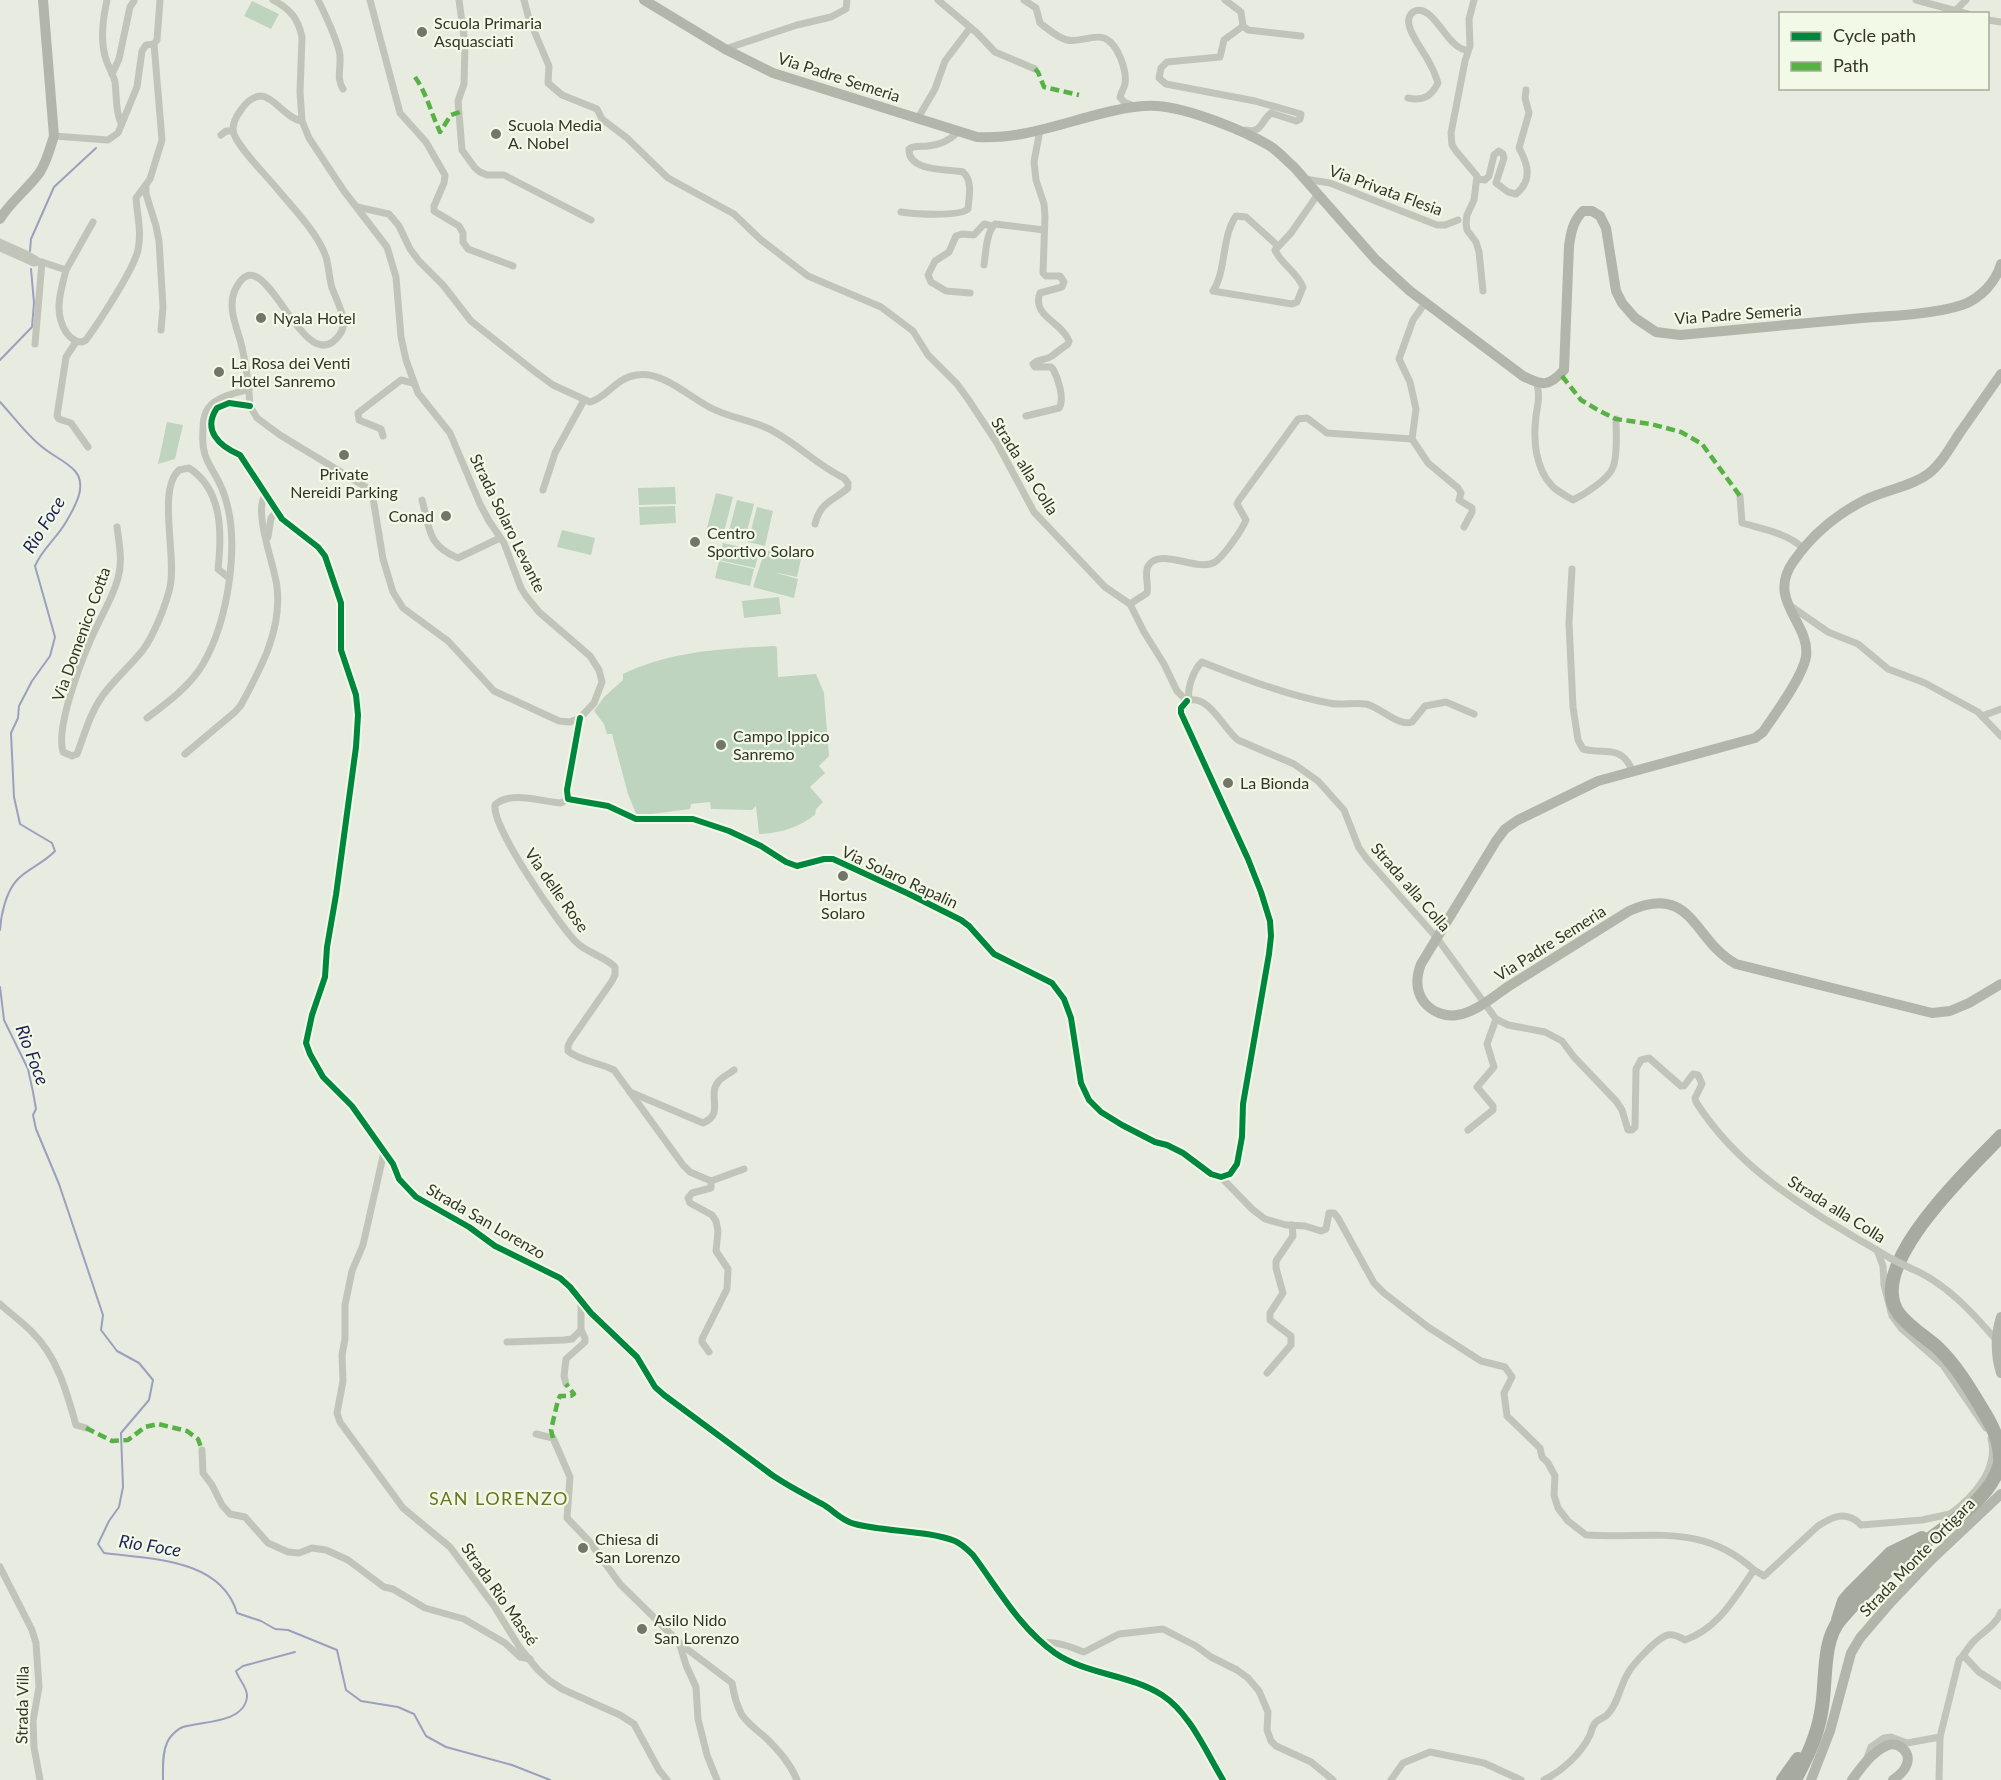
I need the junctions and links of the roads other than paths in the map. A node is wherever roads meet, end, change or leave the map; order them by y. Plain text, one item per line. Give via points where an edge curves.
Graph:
1 (43, 0) edge
2 (107, 0) edge
3 (160, 0) edge
4 (273, 0) edge
5 (318, 0) edge
6 (370, 0) edge
7 (459, 0) edge
8 (524, 0) edge
9 (644, 0) edge
10 (847, 0) edge
11 (938, 0) edge
12 (1024, 0) edge
13 (1225, 0) edge
14 (1474, 0) edge
15 (1916, 0) edge
16 (1966, 0) edge
17 (134, 1) edge
18 (1956, 10) junction
19 (1962, 12) edge
20 (1243, 26) junction
21 (970, 28) junction
22 (1301, 36) dead end
23 (153, 44) junction
24 (725, 49) junction
25 (1468, 50) junction
26 (1035, 69) dead end
27 (112, 74) junction
28 (343, 89) dead end
29 (1526, 90) dead end
30 (1408, 98) dead end
31 (1136, 108) junction
32 (918, 118) junction
33 (302, 121) junction
34 (121, 123) junction
35 (1234, 129) junction
36 (233, 130) junction
37 (1040, 130) junction
38 (958, 132) junction
39 (221, 135) dead end
40 (54, 136) junction
41 (1305, 179) junction
42 (1477, 179) junction
43 (146, 187) junction
44 (1318, 194) junction
45 (357, 207) junction
46 (901, 212) dead end
47 (0, 219) edge
48 (591, 220) dead end
49 (1458, 220) dead end
50 (93, 222) dead end
51 (992, 226) junction
52 (1044, 230) junction
53 (0, 242) edge
54 (1277, 245) junction
55 (0, 248) edge
56 (41, 262) junction
57 (984, 264) dead end
58 (2001, 264) edge
59 (513, 266) dead end
60 (66, 270) junction
61 (1484, 291) dead end
62 (970, 293) dead end
63 (1425, 303) junction
64 (161, 330) dead end
65 (76, 342) junction
66 (35, 344) dead end
67 (2001, 374) edge
68 (413, 382) junction
69 (1537, 384) junction
70 (249, 389) junction
71 (584, 400) junction
72 (250, 406) junction
73 (1026, 416) dead end
74 (1616, 419) dead end
75 (383, 436) dead end
76 (1412, 439) junction
77 (87, 447) dead end
78 (543, 490) dead end
79 (265, 496) junction
80 (1740, 496) dead end
81 (422, 500) dead end
82 (276, 512) junction
83 (815, 524) dead end
84 (117, 527) dead end
85 (1464, 527) dead end
86 (500, 538) junction
87 (267, 539) junction
88 (1803, 548) junction
89 (1572, 569) dead end
90 (229, 578) junction
91 (1130, 604) junction
92 (1788, 604) junction
93 (1188, 700) junction
94 (2001, 709) edge
95 (1474, 714) dead end
96 (1982, 716) junction
97 (147, 718) dead end
98 (580, 718) junction
99 (2001, 735) edge
100 (185, 754) dead end
101 (1632, 770) junction
102 (568, 799) junction
103 (1437, 938) junction
104 (2001, 984) edge
105 (1484, 1002) junction
106 (1496, 1019) junction
107 (734, 1070) dead end
108 (629, 1091) junction
109 (1468, 1130) dead end
110 (2001, 1136) edge
111 (384, 1152) junction
112 (744, 1169) dead end
113 (1221, 1177) junction
114 (711, 1182) junction
115 (1292, 1225) junction
116 (1877, 1250) junction
117 (581, 1301) junction
118 (0, 1304) edge
119 (2001, 1317) edge
120 (581, 1330) junction
121 (507, 1342) dead end
122 (1998, 1342) edge
123 (709, 1352) dead end
124 (1267, 1373) dead end
125 (2001, 1373) edge
126 (566, 1384) dead end
127 (86, 1428) dead end
128 (536, 1434) dead end
129 (202, 1450) dead end
130 (2001, 1494) edge
131 (1976, 1517) junction
132 (1965, 1523) dead end
133 (0, 1567) edge
134 (1754, 1570) junction
135 (2001, 1612) edge
136 (679, 1642) junction
137 (1042, 1643) junction
138 (1964, 1656) junction
139 (530, 1659) junction
140 (2001, 1686) edge
141 (1818, 1726) junction
142 (1940, 1737) junction
143 (1865, 1764) junction
144 (1799, 1778) edge
145 (40, 1780) edge
146 (667, 1780) edge
147 (717, 1780) edge
148 (797, 1780) edge
149 (1223, 1780) edge
150 (1333, 1780) edge
151 (1391, 1780) edge
152 (1521, 1780) edge
153 (1544, 1780) edge
154 (1783, 1780) edge
155 (1852, 1780) edge
156 (1893, 1780) edge
157 (1939, 1780) edge

1 - 40 main road
2 - 27 street via 102,33
3 - 23 street via 157,40
4 - 33 street, Strada Solaro Levante via 292,13 300,26
5 - 28 street via 340,51 339,80
6 - 59 street via 400,113 426,142 444,172 444,183 433,208 459,226 468,249
7 - 48 street via 465,44 464,84 458,101 465,156 480,172 504,175
8 - 91 street, Strada alla Colla via 549,66 548,83 552,87 597,110 668,178 726,209 808,276 881,308 913,331 928,355 968,399 1038,517 1105,588
9 - 24 main road, Via Padre Semeria
10 - 24 street via 846,9 831,17
11 - 21 street
12 - 31 street via 1036,8 1040,23 1064,39 1105,38 1110,42 1117,51 1125,80 1120,97
13 - 20 street via 1240,12
14 - 25 street
15 - 18 street
16 - 18 street
17 - 27 street
18 - 19 street
20 - 22 street via 1255,32
20 - 35 street via 1224,40 1220,57 1167,62 1159,78 1166,84 1301,114 1296,121 1271,113 1258,130
21 - 26 street via 995,52
21 - 32 street via 945,61
23 - 34 street via 142,51 137,87
23 - 43 street via 162,140
24 - 32 main road, Via Padre Semeria via 773,73
25 - 30 street via 1456,46 1430,12 1414,10 1409,25 1438,83 1433,94 1419,100
25 - 42 street via 1451,138 1456,152
27 - 34 street
29 - 42 street via 1528,113 1519,148 1528,164 1524,185 1516,194 1496,183 1504,158 1499,151 1494,155 1490,176
31 - 35 main road, Via Padre Semeria via 1172,108
31 - 37 main road, Via Padre Semeria
32 - 38 main road, Via Padre Semeria
33 - 36 street via 267,98 258,97 242,111
33 - 45 street, Strada Solaro Levante via 309,138
34 - 40 street via 118,134 108,140
35 - 41 main road, Via Padre Semeria via 1272,148
36 - 39 street
36 - 70 street via 320,244 344,320 334,341 315,344 306,338 262,281 256,276 244,279 235,289 232,306
37 - 38 main road, Via Padre Semeria via 991,138
37 - 52 street via 1034,162 1044,204
38 - 46 street via 950,140 914,146 909,153 921,166 966,174 970,182 968,209 962,214
40 - 47 main road via 40,171
41 - 44 main road, Via Padre Semeria
41 - 49 street, Via Privata Flesia via 1330,183 1431,223 1445,225
42 - 61 street via 1466,223 1479,252
43 - 64 street via 159,241
43 - 65 street via 136,198 140,231 135,259 90,334
44 - 54 street, Via Privata Flesia via 1291,234
44 - 63 main road, Via Padre Semeria via 1376,260
45 - 68 street, Strada Solaro Levante via 392,260 400,337
45 - 71 street via 389,214 418,261 471,321 554,385
50 - 60 street
51 - 52 street
51 - 57 street
51 - 62 street via 984,224 974,235 956,236 949,252 935,261 928,275 931,282 946,291
52 - 73 street via 1042,273 1060,276 1064,282 1059,288 1040,293 1039,307 1069,341 1050,358 1033,364 1053,369 1063,399 1061,405
53 - 56 street
54 - 54 street via 1275,253 1303,287 1297,302 1213,291 1236,216 1246,217
55 - 56 street via 34,263
56 - 60 street
56 - 66 street
58 - 69 main road, Via Padre Semeria via 1990,286 1963,305 1950,308 1666,334 1644,325 1622,303 1616,291 1606,228 1600,216 1582,211 1576,218 1569,246 1564,370 1555,380
60 - 65 street via 59,317
63 - 69 main road, Via Padre Semeria
63 - 76 street via 1413,320 1398,359 1410,382 1416,408
65 - 77 street via 66,357 57,416 71,423
67 - 88 main road, Via Padre Semeria via 1936,467 1918,480 1865,500 1829,524
68 - 75 street via 401,380 358,413 359,420 381,429
68 - 86 street, Strada Solaro Levante via 450,433 480,504
69 - 74 street via 1540,396 1535,448 1548,482 1573,500 1608,476 1614,466
70 - 72 street
70 - 90 street via 215,401 203,420 204,455 224,493 231,525
71 - 78 street via 555,453
71 - 83 street via 597,400 617,382 636,375 652,376 712,409 766,428 848,483 848,488 823,505
72 - 79 street, Strada San Lorenzo via 229,403 217,408 211,420 221,444 240,455
72 - 98 street via 257,418 280,435 369,489 393,592 408,613 448,640 494,691 559,721
76 - 85 street via 1428,463 1458,488 1459,500 1472,508
76 - 91 street via 1327,433 1307,418 1298,419 1239,500 1237,504 1246,520 1243,528 1216,561 1194,564 1156,559 1146,569 1147,593
79 - 82 street, Strada San Lorenzo
79 - 87 street via 261,510
80 - 88 street via 1742,523 1784,536
81 - 86 street via 433,541 442,551 458,558
82 - 87 street
82 - 111 street, Strada San Lorenzo via 325,556 341,603 341,650 356,695 358,715 325,977 306,1043 323,1077 352,1106
84 - 90 street, Via Domenico Cotta via 121,563 118,579 68,704 61,741 63,752 68,755 77,754 84,731 103,696 147,644 166,597 172,571 169,496 173,477 179,470 194,471 211,492 219,517 218,569
86 - 98 street, Strada Solaro Levante via 526,596 590,656 599,670 602,682 598,696
87 - 100 street via 278,605 271,644 241,705
88 - 92 main road, Via Padre Semeria via 1785,581
89 - 101 street via 1569,623 1578,740 1584,748 1618,753
90 - 97 street via 215,638 203,665 186,686
91 - 93 street, Strada alla Colla via 1177,691
92 - 96 street via 1828,632 1858,644 1888,669 1969,706
92 - 101 main road, Via Padre Semeria via 1806,655 1802,670 1762,732 1755,738
93 - 95 street via 1195,671 1202,662 1250,681 1330,704 1365,704 1403,723 1412,722 1425,706 1446,702
93 - 103 street, Strada alla Colla via 1198,700 1209,707 1238,740 1294,764 1317,781 1344,810 1367,859
93 - 113 street via 1181,713 1248,859 1270,928 1237,1164 1230,1174
94 - 96 street
96 - 99 street
98 - 102 street
101 - 103 main road, Via Padre Semeria via 1586,786 1505,830
102 - 108 street, Via delle Rose via 561,803 504,800 494,811 502,832 560,924 578,944 615,967 612,981 568,1051 614,1070
102 - 113 street, Via Solaro Rapalin via 608,806 636,819 693,819 729,831 797,866 833,859 961,920 994,954 1052,983 1064,999 1082,1083 1089,1100 1101,1112 1138,1134 1183,1153 1210,1174
103 - 105 street, Strada alla Colla
103 - 105 main road, Via Padre Semeria via 1417,974 1420,996 1427,1006 1447,1016
104 - 105 main road, Via Padre Semeria via 1950,1011 1903,1006 1736,964 1719,952 1688,915 1664,902 1629,911
105 - 106 street, Strada alla Colla
106 - 109 street via 1487,1044 1494,1067 1476,1087 1493,1110
106 - 116 street, Strada alla Colla via 1545,1032 1562,1041 1616,1101 1629,1131 1635,1127 1636,1069 1641,1060 1654,1061 1681,1086 1693,1074 1698,1075 1702,1084 1696,1102 1728,1144 1794,1200
107 - 108 street via 716,1084 714,1115 703,1123
108 - 114 street, Via delle Rose via 683,1166
110 - 141 highway via 1924,1221 1892,1279 1891,1296 1898,1313 1954,1365 1996,1431 2001,1460 1990,1485 1961,1515 1938,1532 1891,1553 1850,1594 1829,1644
111 - 117 street, Strada San Lorenzo via 399,1179 416,1197 495,1246 560,1278
111 - 139 street, Strada Rio Massé via 345,1305 343,1381 337,1413 403,1508 450,1547
112 - 114 street
113 - 115 street, Via Solaro Rapalin via 1265,1219
114 - 123 street via 711,1188 688,1198 716,1221 716,1251 728,1269 727,1289 702,1339
115 - 124 street via 1293,1236 1276,1261 1283,1293 1270,1313 1270,1320 1291,1336 1291,1344
115 - 134 street, Via Solaro Rapalin via 1321,1231 1326,1229 1329,1214 1334,1213 1374,1283 1384,1293 1481,1361 1505,1367 1512,1377 1504,1393 1507,1416 1540,1448 1555,1476 1558,1508 1578,1530 1586,1535 1682,1536 1708,1541 1724,1547
116 - 122 street, Strada alla Colla, bridge via 1925,1274
116 - 134 street via 1892,1316 1943,1365 1986,1428 1992,1442 1992,1459 1984,1478 1952,1515 1861,1525 1854,1517 1838,1517 1818,1526 1764,1576
117 - 120 street
117 - 137 street, Strada San Lorenzo via 637,1358 655,1387 789,1487 846,1521 938,1537 965,1547 1026,1628
118 - 127 street via 34,1333 46,1349 65,1387 76,1425
119 - 122 main road
120 - 121 street via 564,1341
120 - 126 street via 585,1342 566,1359
122 - 125 main road
128 - 136 street via 553,1438 564,1459 570,1477 567,1518 620,1584
129 - 139 street via 203,1473 222,1505 231,1514 245,1517 268,1543 288,1552 326,1550 348,1560 384,1587 425,1608 464,1619 505,1643 520,1657
130 - 131 main road, Strada Monte Ortigara
131 - 132 street
131 - 144 main road, Strada Monte Ortigara via 1860,1638 1851,1653 1830,1731
133 - 145 street, Strada Villa via 36,1643 39,1687 33,1721
134 - 153 street via 1728,1609 1701,1632 1685,1640 1665,1635 1654,1643 1628,1672 1607,1715 1592,1727 1574,1756
135 - 138 street
136 - 147 street via 696,1687 698,1719
136 - 148 street via 732,1683 741,1714 782,1754
137 - 149 street, Strada San Lorenzo via 1069,1662 1147,1688 1167,1699 1192,1727
137 - 150 street via 1064,1644 1084,1652 1119,1634 1163,1629 1248,1678 1268,1712 1271,1742 1311,1762
138 - 140 street
138 - 142 street via 1956,1666
139 - 146 street, Strada Rio Massé via 550,1681 634,1724
141 - 144 highway
141 - 154 highway
142 - 143 street via 1907,1743 1884,1738 1871,1747
142 - 157 street
143 - 155 main road
143 - 156 main road via 1886,1746 1900,1746 1908,1763
151 - 152 street via 1403,1763 1430,1752 1484,1763

